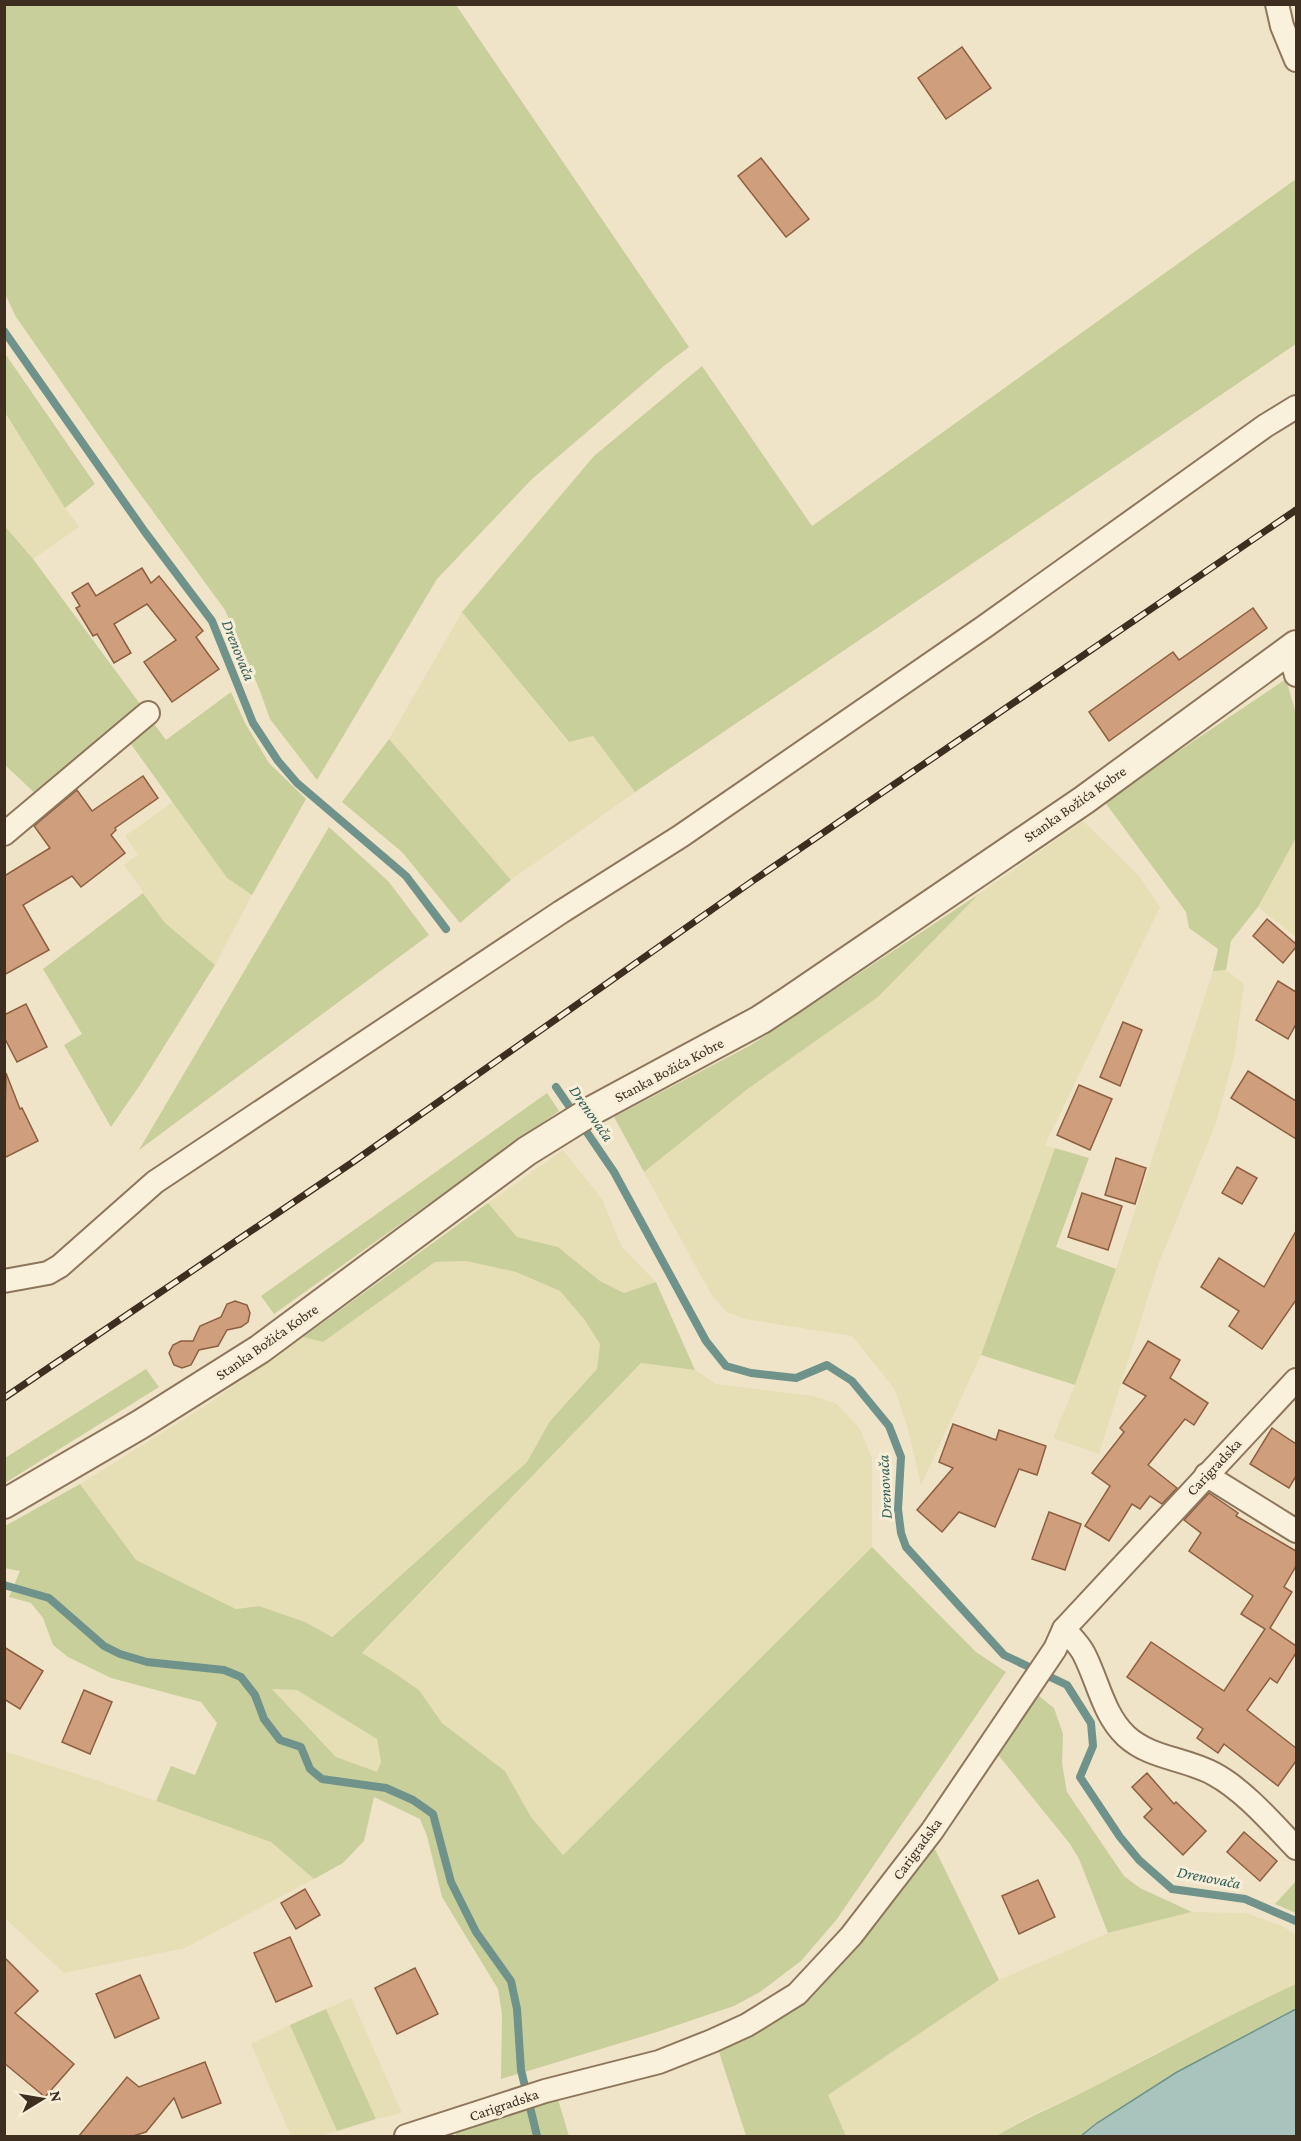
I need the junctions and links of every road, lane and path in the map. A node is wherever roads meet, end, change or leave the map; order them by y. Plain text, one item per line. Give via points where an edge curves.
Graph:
1 (1277, 4) edge
2 (1296, 60) edge
3 (1296, 407) edge
4 (1294, 657) edge
5 (148, 713) dead end
6 (4, 834) edge
7 (4, 1281) edge
8 (1296, 1380) edge
9 (1206, 1474) junction
10 (4, 1504) edge
11 (1296, 1531) edge
12 (1064, 1629) junction
13 (1296, 1848) edge
14 (406, 2136) edge

1 - 2 street
3 - 7 street via 681,836 155,1182 60,1266 48,1273
4 - 10 street, Stanka Božića Kobre via 760,1020 593,1110 527,1151 260,1349
5 - 6 street
8 - 9 street, Carigradska
9 - 11 street
9 - 12 street, Carigradska
12 - 13 street via 1079,1646 1106,1708 1125,1735 1154,1754 1215,1774 1236,1789
12 - 14 street, Carigradska via 1055,1649 932,1830 851,1936 797,1994 747,2025 659,2062 545,2091

